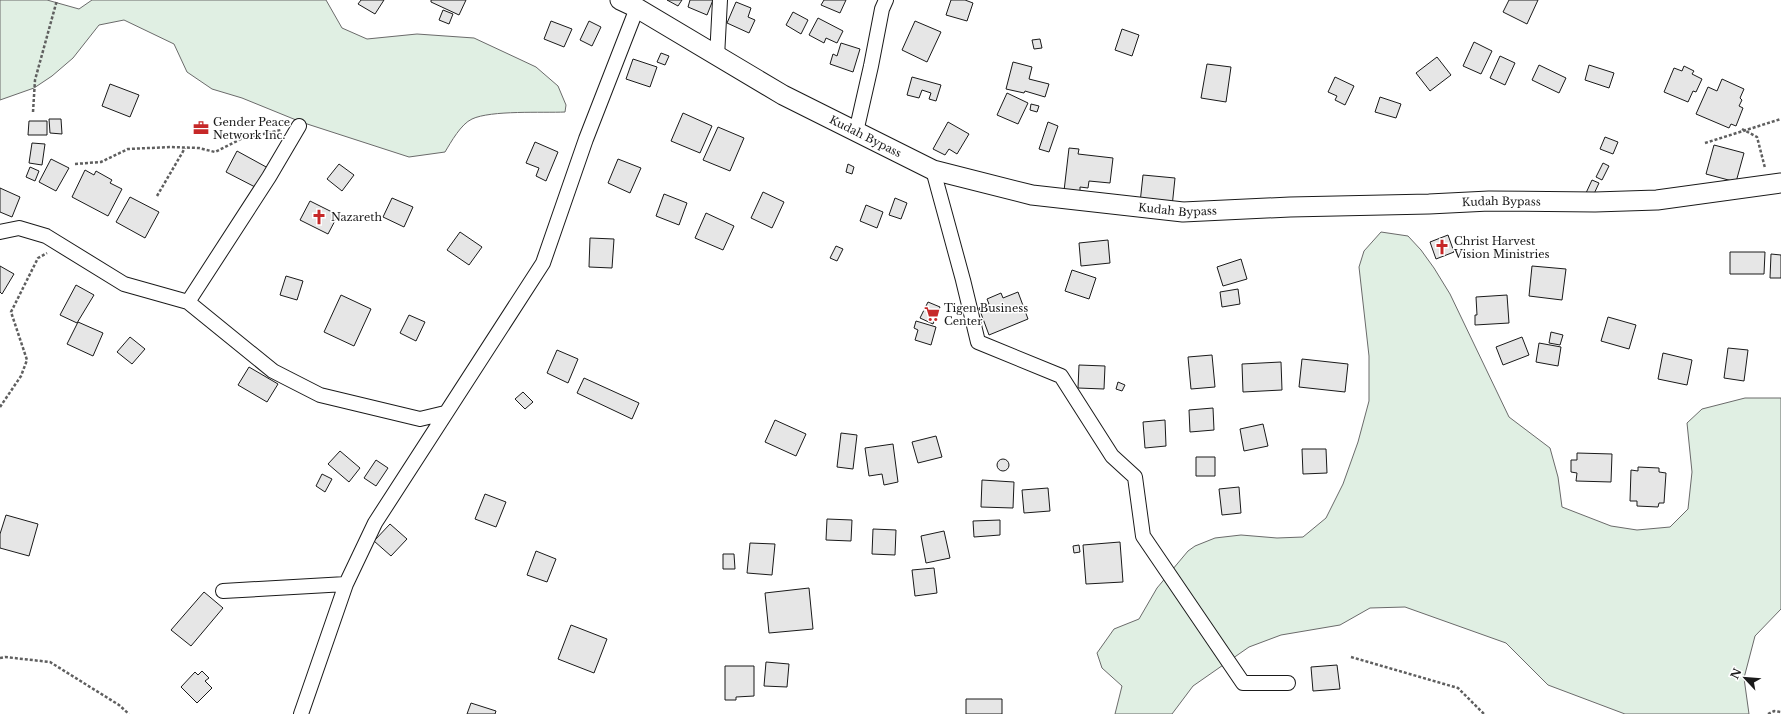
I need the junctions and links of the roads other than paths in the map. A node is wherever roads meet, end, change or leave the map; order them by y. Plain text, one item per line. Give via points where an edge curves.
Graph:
1 (620, 0) edge
2 (720, 0) edge
3 (886, 0) edge
4 (637, 8) junction
5 (717, 56) junction
6 (299, 126) road end
7 (856, 132) junction
8 (934, 170) junction
9 (1773, 184) edge
10 (0, 232) edge
11 (188, 302) junction
12 (445, 413) junction
13 (346, 584) junction
14 (223, 591) dead end
15 (1288, 683) dead end
16 (301, 714) edge

1 - 4 street, Kudah Bypass
2 - 5 street
3 - 7 street via 882,8
4 - 5 street, Kudah Bypass
4 - 12 street via 586,139 543,263
5 - 7 street, Kudah Bypass via 783,95
6 - 11 street
7 - 8 street, Kudah Bypass
8 - 9 street, Kudah Bypass via 1032,195 1183,212 1489,201 1649,200
8 - 15 street via 978,342 1060,376 1112,456 1135,477 1143,536 1244,683
10 - 11 street via 19,228 46,236 124,284
11 - 12 street via 273,371 320,395 420,419
12 - 13 street via 375,523
13 - 14 street
13 - 16 street

